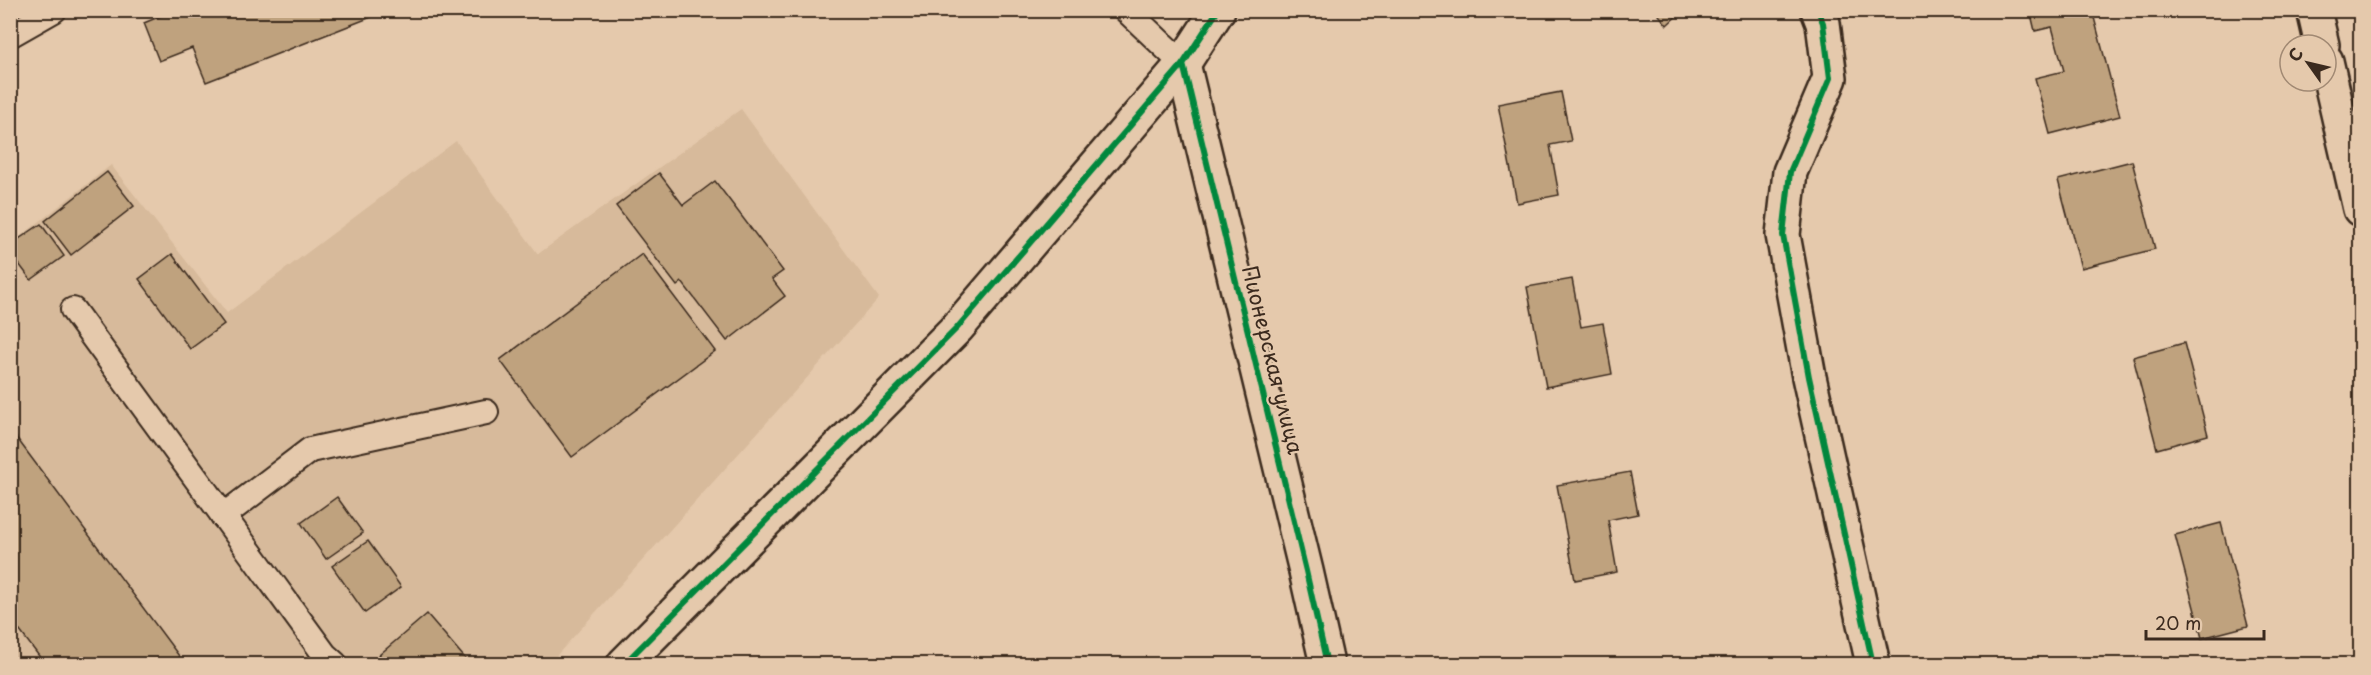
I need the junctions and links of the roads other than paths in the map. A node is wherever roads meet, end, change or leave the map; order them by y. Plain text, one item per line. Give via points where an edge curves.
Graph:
1 (54, 10) edge
2 (1126, 10) edge
3 (1218, 10) edge
4 (1818, 10) edge
5 (2314, 10) edge
6 (2319, 33) edge
7 (10, 35) edge
8 (1183, 63) junction
9 (2334, 93) edge
10 (2361, 209) edge
11 (73, 310) dead end
12 (486, 412) dead end
13 (223, 516) junction
14 (335, 664) edge
15 (624, 664) edge
16 (1327, 664) edge
17 (1873, 664) edge

1 - 7 lane
2 - 8 lane
3 - 8 street
4 - 17 street via 1830,78 1790,172 1783,235 1809,377
5 - 6 street
8 - 15 street via 957,328
8 - 16 street, Пионерская улица
9 - 10 street
11 - 13 lane
12 - 13 lane via 310,450
13 - 14 lane

